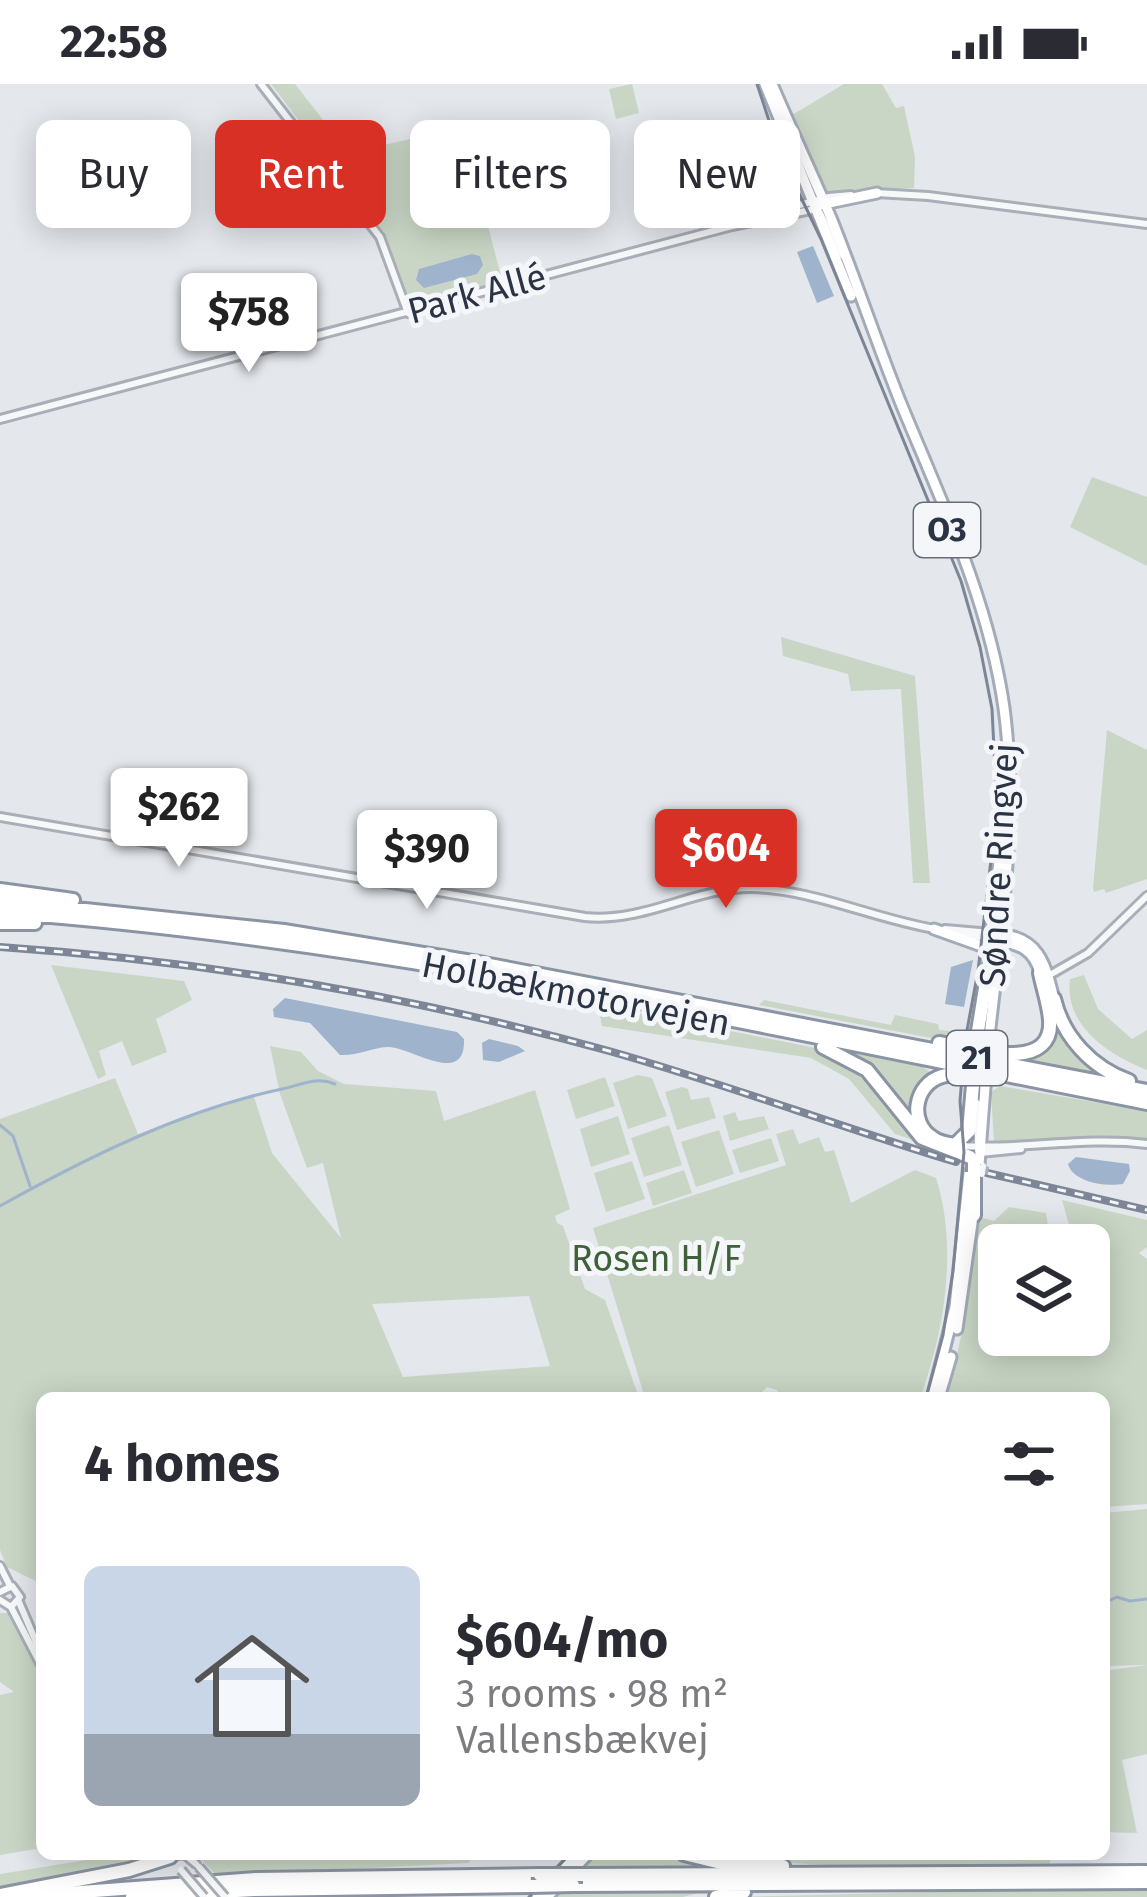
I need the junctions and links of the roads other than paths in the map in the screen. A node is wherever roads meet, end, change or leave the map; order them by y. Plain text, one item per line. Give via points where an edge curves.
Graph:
1 (261, 84) edge
2 (768, 84) edge
3 (877, 194) joint
4 (818, 204) junction
5 (800, 209) edge
6 (800, 209) edge
7 (1147, 224) edge
8 (726, 228) edge
9 (408, 313) junction
10 (0, 418) edge
11 (0, 820) edge
12 (0, 890) edge
13 (1147, 896) edge
14 (0, 901) edge
15 (0, 913) edge
16 (175, 917) junction
17 (0, 922) edge
18 (934, 929) junction
19 (212, 933) junction
20 (994, 938) junction
21 (1045, 973) junction
22 (990, 988) joint
23 (1054, 998) joint
24 (807, 1026) junction
25 (759, 1028) junction
26 (978, 1087) junction
27 (1073, 1089) junction
28 (1147, 1089) edge
29 (1147, 1103) edge
30 (1147, 1144) edge
31 (974, 1158) junction
32 (974, 1215) joint
33 (937, 1392) edge
34 (938, 1392) edge
35 (0, 1566) edge
36 (2, 1593) edge
37 (15, 1604) junction
38 (36, 1644) edge
39 (36, 1653) edge
40 (155, 1860) edge
41 (170, 1860) edge
42 (191, 1860) edge
43 (193, 1860) edge
44 (569, 1860) edge
45 (582, 1860) edge
46 (709, 1860) edge
47 (198, 1866) junction
48 (1147, 1871) edge
49 (940, 1872) junction
50 (578, 1880) junction
51 (1147, 1882) edge
52 (958, 1884) junction
53 (536, 1886) edge
54 (0, 1894) edge
55 (14, 1897) edge
56 (132, 1897) edge
57 (204, 1897) edge
58 (225, 1897) edge
59 (547, 1897) edge
60 (716, 1897) edge

1 - 9 street via 380,237
2 - 4 main road, Søndre Ringvej / O3
2 - 4 main road, Søndre Ringvej / O3
3 - 4 main road
3 - 7 street
4 - 5 street, Park Allé
4 - 6 street, Park Allé
4 - 20 main road, Søndre Ringvej / O3 via 978,614 1002,748
4 - 20 main road, Søndre Ringvej / O3 via 991,639 1009,764
8 - 9 street, Park Allé
9 - 10 street, Park Allé
11 - 18 street via 596,918 750,888
12 - 16 highway
13 - 21 street via 1088,953
14 - 16 highway, Holbækmotorvejen / 21
15 - 19 highway, Holbækmotorvejen / 21
16 - 24 highway, Holbækmotorvejen / 21 via 484,964
17 - 19 highway
18 - 20 street
18 - 20 main road via 984,944
19 - 25 highway, Holbækmotorvejen / 21
20 - 21 main road via 1025,948
20 - 22 main road, Søndre Ringvej / O3
21 - 23 main road
21 - 24 highway via 1050,1027 1026,1054
22 - 26 highway, bridge
23 - 28 highway via 1068,1033 1092,1060
24 - 28 highway, Holbækmotorvejen / 21
25 - 27 highway, Holbækmotorvejen / 21
25 - 31 highway via 845,1055 867,1070 917,1134
26 - 31 main road
26 - 31 highway via 969,1131
27 - 29 highway, Holbækmotorvejen / 21
27 - 31 highway via 940,1076 921,1093 918,1118 929,1136
30 - 31 street via 1089,1140
31 - 32 highway
31 - 33 main road
32 - 34 main road via 962,1308
35 - 36 street
36 - 37 street
36 - 37 street via 18,1590
37 - 38 street
37 - 39 street
40 - 54 highway
41 - 57 street, bridge
42 - 47 street
43 - 47 street
44 - 53 main road
45 - 59 main road
46 - 49 highway
47 - 58 street, bridge
48 - 49 highway
49 - 50 highway
50 - 52 highway
50 - 53 highway, bridge
51 - 52 highway
52 - 60 highway
53 - 55 highway via 256,1879
53 - 56 highway

